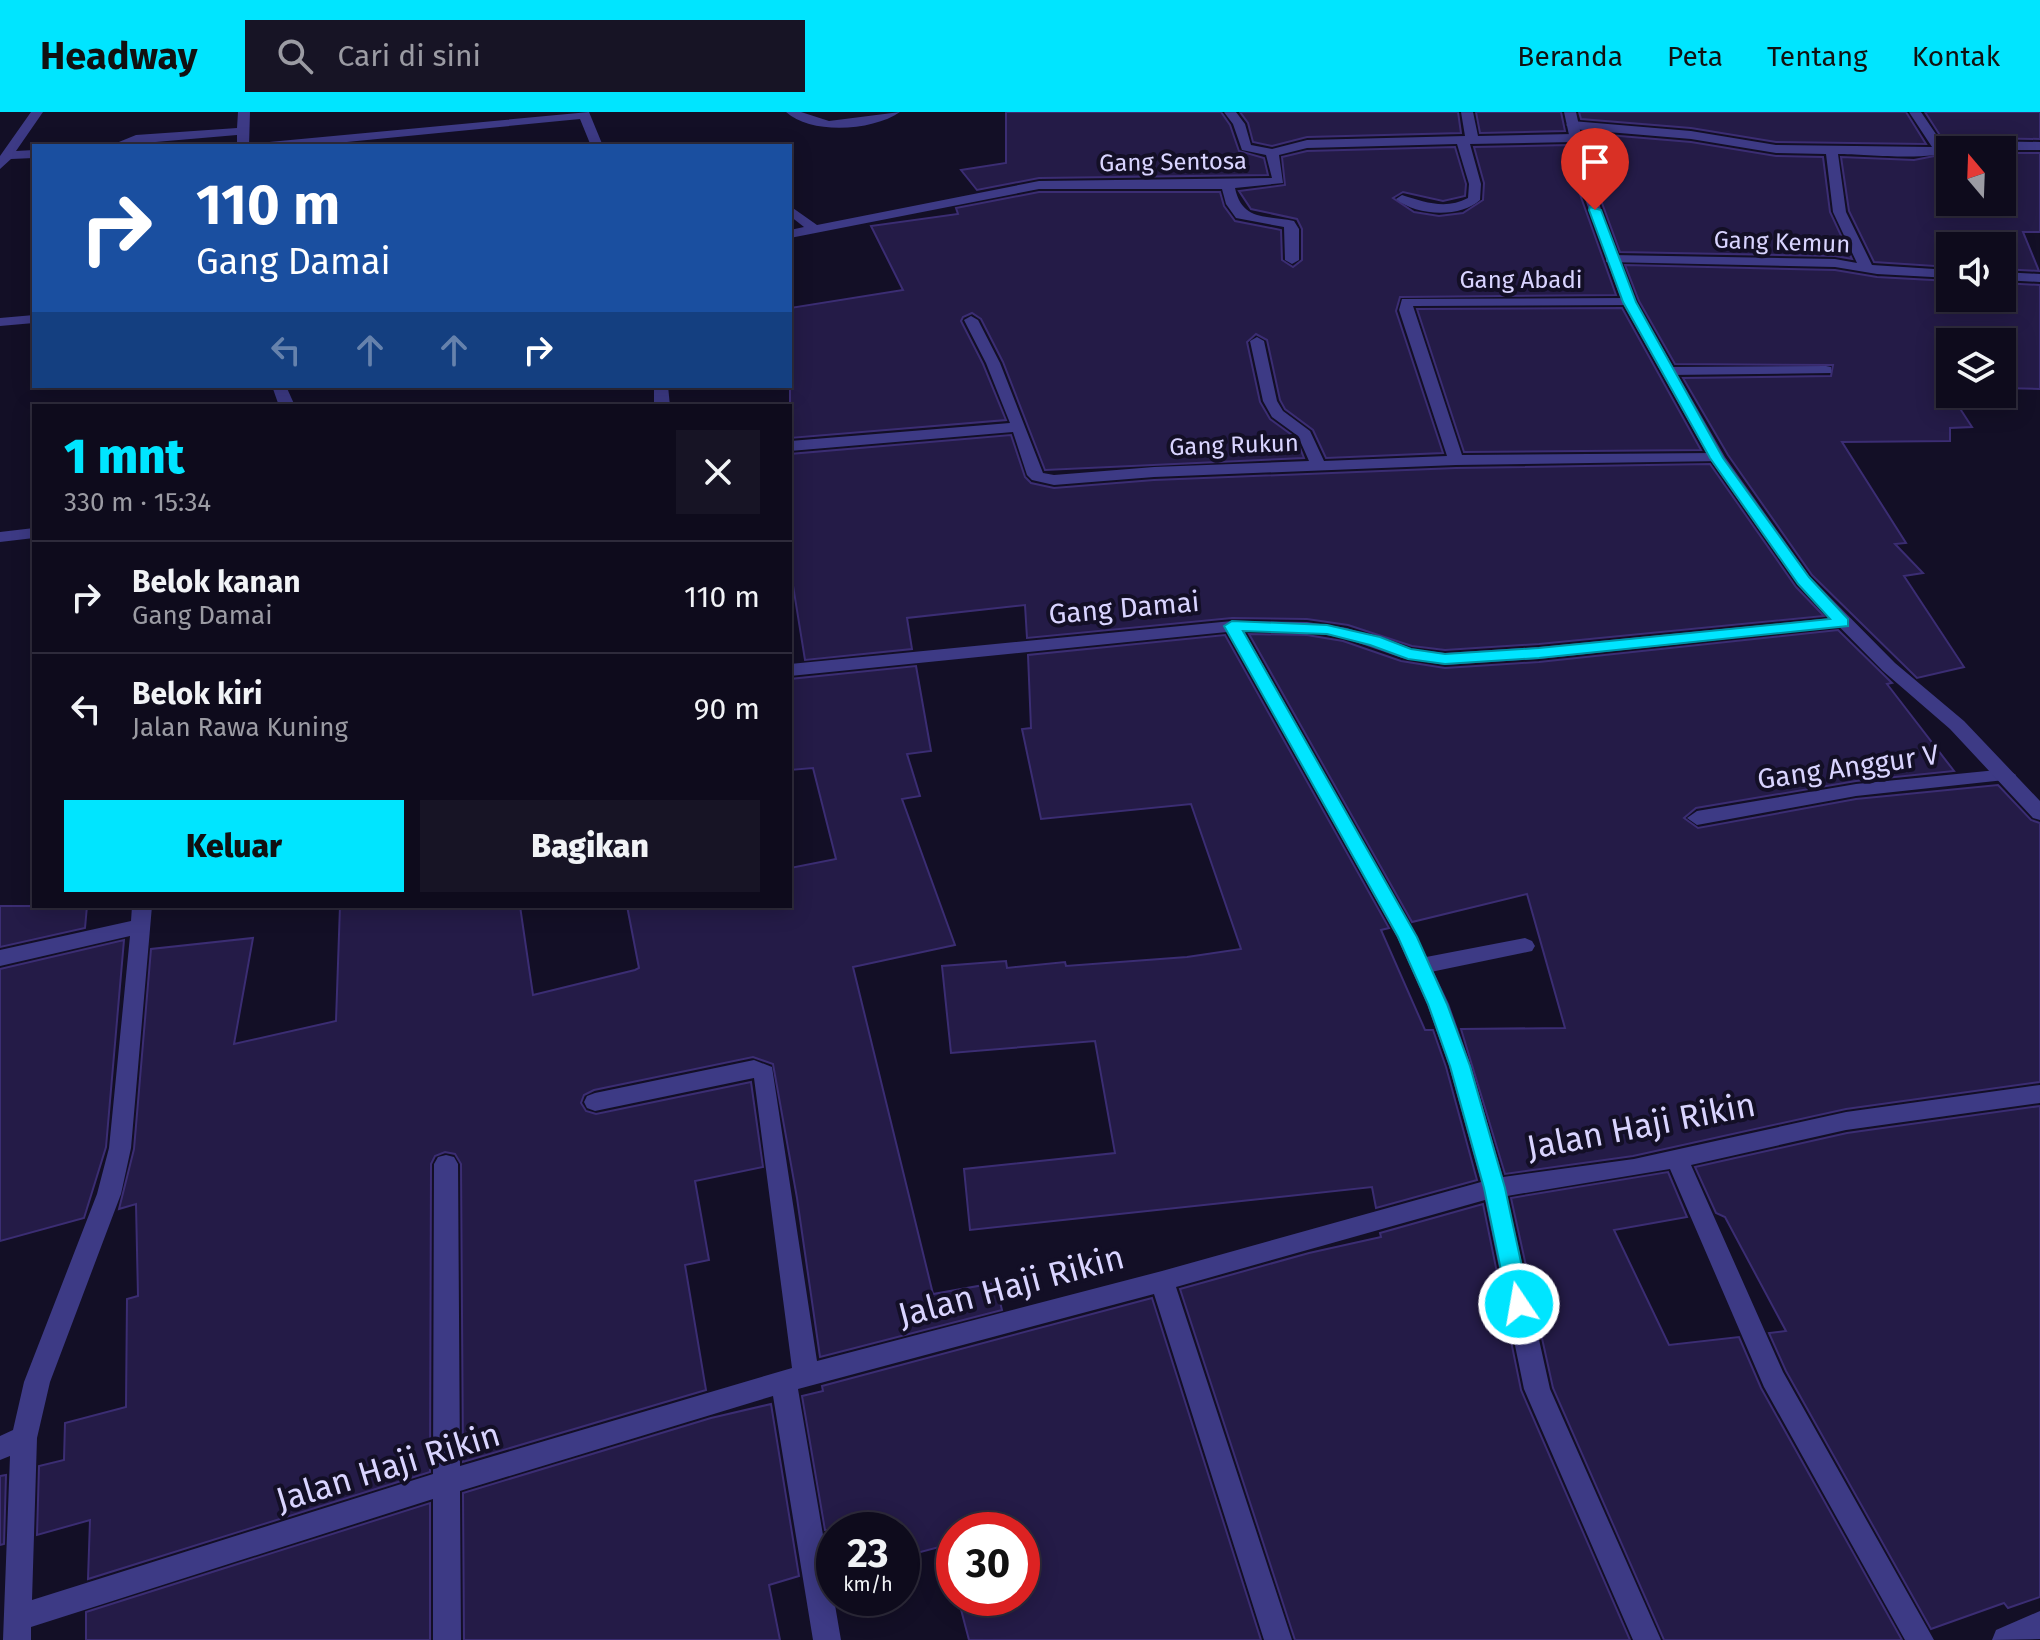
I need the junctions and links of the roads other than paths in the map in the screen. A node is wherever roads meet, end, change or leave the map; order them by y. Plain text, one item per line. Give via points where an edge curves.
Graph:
1 (37, 112) edge
2 (244, 112) edge
3 (792, 112) edge
4 (894, 112) edge
5 (1230, 112) edge
6 (1467, 112) edge
7 (1915, 112) edge
8 (583, 113) edge
9 (1572, 125) edge
10 (242, 131) junction
11 (1467, 139) junction
12 (121, 144) edge
13 (243, 144) edge
14 (288, 144) edge
15 (596, 144) edge
16 (1936, 144) edge
17 (2016, 146) edge
18 (2040, 146) edge
19 (1832, 150) junction
20 (1936, 151) edge
21 (1272, 153) junction
22 (32, 154) edge
23 (3, 160) edge
24 (1228, 185) junction
25 (1402, 199) dead end
26 (792, 212) edge
27 (814, 229) junction
28 (792, 234) edge
29 (1611, 259) junction
30 (1292, 260) dead end
31 (1867, 268) junction
32 (1936, 273) edge
33 (2016, 277) edge
34 (2040, 278) edge
35 (1629, 302) junction
36 (32, 319) edge
37 (971, 320) dead end
38 (0, 322) edge
39 (1257, 341) dead end
40 (1826, 370) dead end
41 (1668, 371) junction
42 (1019, 427) junction
43 (792, 446) edge
44 (1717, 458) junction
45 (1456, 460) junction
46 (1318, 465) junction
47 (32, 533) edge
48 (0, 537) edge
49 (1842, 622) junction
50 (1232, 626) junction
51 (792, 670) edge
52 (2007, 775) junction
53 (2040, 813) edge
54 (1697, 818) dead end
55 (142, 916) edge
56 (1525, 946) dead end
57 (0, 958) edge
58 (1421, 966) junction
59 (2040, 1094) edge
60 (595, 1102) dead end
61 (1677, 1160) junction
62 (446, 1164) dead end
63 (1494, 1188) junction
64 (1162, 1281) junction
65 (795, 1380) junction
66 (12, 1443) edge
67 (448, 1482) junction
68 (2040, 1625) edge
69 (17, 1629) edge
70 (447, 1640) edge
71 (827, 1640) edge
72 (1278, 1640) edge
73 (1647, 1640) edge
74 (1920, 1640) edge
75 (2006, 1640) edge

1 - 23 street
2 - 10 street
3 - 4 street via 828,125
5 - 21 street via 1246,147
6 - 11 street
7 - 16 street
8 - 14 street
8 - 15 street
9 - 11 street, Gang Sentosa
9 - 19 street, Gang Sentosa via 1691,135 1767,148
9 - 29 street
10 - 12 street
10 - 13 street
11 - 21 street, Gang Sentosa via 1307,144
11 - 25 street via 1474,200 1428,207
17 - 18 street, Gang Sentosa
19 - 20 street, Gang Sentosa
19 - 31 street via 1837,210
21 - 24 street, Gang Sentosa via 1279,180
22 - 23 street
24 - 27 street, Gang Sentosa via 1048,184
24 - 30 street via 1241,215 1289,224
26 - 27 street
27 - 28 street, Gang Sentosa
29 - 31 street, Gang Kemun
29 - 35 street
31 - 32 street, Gang Kemun
33 - 34 street
35 - 41 street
35 - 45 street, Gang Abadi via 1407,302
36 - 38 street
37 - 42 street, Gang Rukun
39 - 46 street via 1270,401 1277,414 1305,434
40 - 41 street
41 - 44 street
42 - 43 street
42 - 46 street, Gang Rukun via 1033,472 1047,480
44 - 45 street, Gang Rukun
44 - 49 street via 1804,581
45 - 46 street, Gang Rukun
47 - 48 street
49 - 50 street, Gang Damai via 1445,659 1320,629
49 - 52 street
50 - 51 street, Gang Damai
50 - 58 street
52 - 53 street
52 - 54 street, Gang Anggur V via 1856,790
55 - 57 street
55 - 66 street via 120,1148 105,1205
56 - 58 street
58 - 63 street via 1460,1066
59 - 61 street, Jalan Haji Rikin via 1846,1121
60 - 65 street via 754,1069 764,1073
61 - 63 street, Jalan Haji Rikin
61 - 74 street via 1773,1379
62 - 67 street
63 - 64 street, Jalan Haji Rikin
63 - 73 street via 1537,1389
64 - 65 street, Jalan Haji Rikin
64 - 72 street
65 - 67 street, Jalan Haji Rikin
65 - 71 street
66 - 69 street
67 - 69 street, Jalan Haji Rikin
67 - 70 street
68 - 75 street

